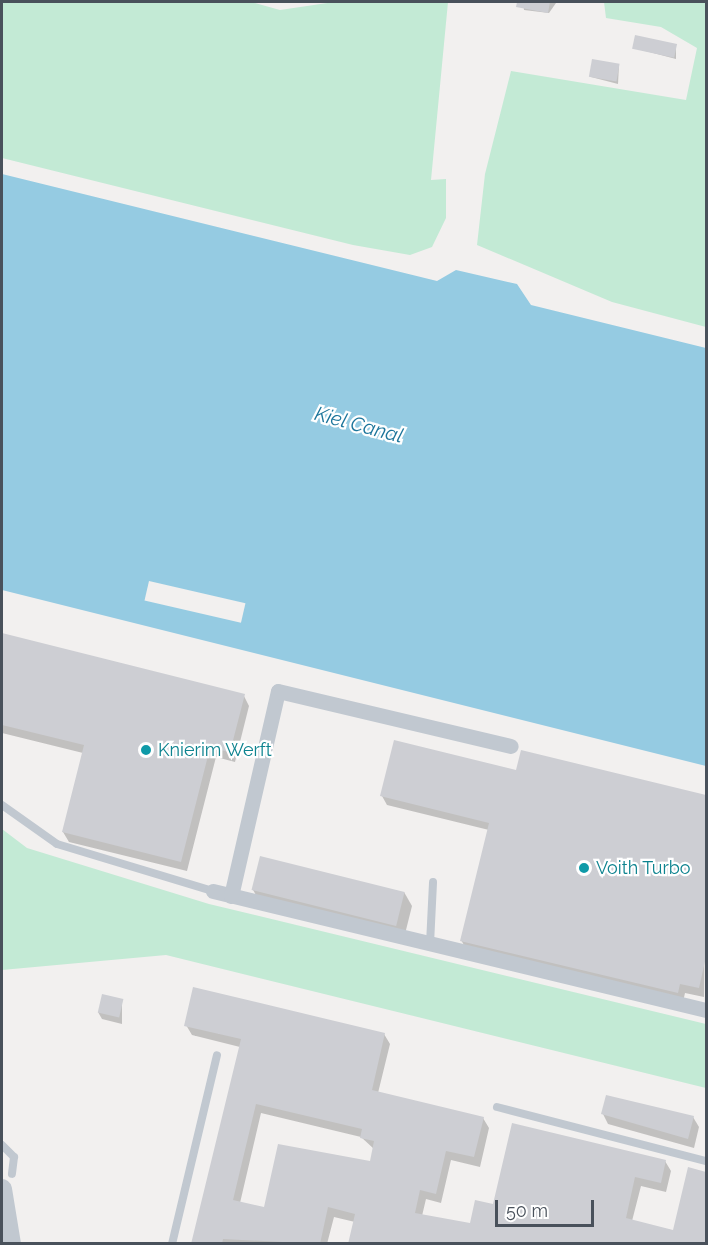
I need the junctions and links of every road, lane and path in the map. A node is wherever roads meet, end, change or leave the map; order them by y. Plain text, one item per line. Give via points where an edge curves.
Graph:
1 (511, 746) dead end
2 (2, 805) edge
3 (433, 882) dead end
4 (213, 891) joint
5 (231, 896) junction
6 (430, 944) junction
7 (706, 1010) edge
8 (217, 1055) dead end
9 (497, 1107) dead end
10 (2, 1145) edge
11 (706, 1161) edge
12 (7, 1182) edge
13 (11, 1244) edge
14 (172, 1244) edge

1 - 5 street via 278,691
2 - 4 lane via 57,844
3 - 6 lane
4 - 5 street
5 - 6 street
6 - 7 street
8 - 14 lane
9 - 11 lane
10 - 12 lane via 14,1157
12 - 13 street

